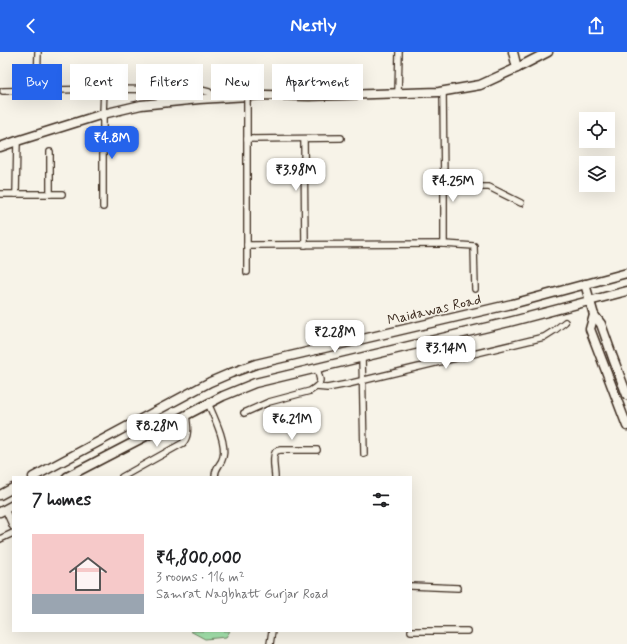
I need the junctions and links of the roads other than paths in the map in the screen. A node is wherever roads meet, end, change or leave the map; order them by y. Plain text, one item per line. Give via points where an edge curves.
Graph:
1 (38, 52) edge
2 (399, 52) edge
3 (513, 52) edge
4 (548, 52) edge
5 (38, 64) edge
6 (517, 68) junction
7 (128, 90) edge
8 (3, 91) dead end
9 (12, 91) edge
10 (443, 92) junction
11 (398, 93) junction
12 (211, 94) edge
13 (264, 95) edge
14 (211, 98) edge
15 (104, 100) edge
16 (247, 100) edge
17 (103, 114) junction
18 (304, 138) junction
19 (341, 138) dead end
20 (247, 139) junction
21 (17, 141) junction
22 (0, 147) edge
23 (50, 152) dead end
24 (444, 187) junction
25 (0, 194) edge
26 (16, 194) junction
27 (50, 194) junction
28 (62, 194) dead end
29 (521, 203) dead end
30 (103, 207) dead end
31 (444, 244) junction
32 (247, 245) junction
33 (305, 245) junction
34 (247, 272) dead end
35 (627, 273) edge
36 (585, 284) junction
37 (476, 289) dead end
38 (627, 291) edge
39 (590, 301) junction
40 (594, 315) junction
41 (565, 322) dead end
42 (362, 358) junction
43 (317, 368) junction
44 (362, 380) junction
45 (316, 387) junction
46 (627, 395) edge
47 (208, 403) junction
48 (244, 413) dead end
49 (186, 415) junction
50 (627, 426) edge
51 (317, 450) dead end
52 (364, 454) dead end
53 (35, 476) edge
54 (69, 476) edge
55 (124, 476) edge
56 (215, 476) edge
57 (275, 476) edge
58 (12, 488) edge
59 (0, 494) edge
60 (12, 505) edge
61 (2, 510) edge
62 (12, 525) edge
63 (12, 533) edge
64 (0, 539) edge
65 (412, 586) edge
66 (458, 588) dead end
67 (412, 631) edge
68 (467, 631) dead end
69 (272, 632) edge
70 (270, 644) edge

1 - 5 street
2 - 11 street
3 - 6 street
4 - 6 street
6 - 10 street via 480,85
7 - 12 street via 201,90
8 - 9 street
10 - 11 street
10 - 24 street
11 - 13 street
14 - 17 street via 141,105
15 - 17 street
16 - 20 street
17 - 21 street
17 - 30 street
18 - 19 street
18 - 20 street
18 - 33 street
20 - 32 street
21 - 22 street
21 - 26 street
23 - 27 street
24 - 29 street via 489,187
24 - 31 street
25 - 26 street
26 - 27 street
27 - 28 street
31 - 33 street
31 - 37 street via 474,246
32 - 33 street
32 - 34 street
35 - 36 street, Maidawas Road
36 - 39 street
36 - 53 street, Maidawas Road via 512,304 256,364 210,382
38 - 39 street
39 - 40 street
39 - 42 street
40 - 46 street via 601,324
40 - 50 street via 590,329
41 - 44 street via 544,337
42 - 43 street
42 - 44 street
43 - 45 street via 320,380
43 - 47 street via 256,383
44 - 45 street via 327,388
44 - 52 street
45 - 48 street
47 - 49 street
47 - 56 street via 220,430 224,451 224,457 216,468
49 - 54 street
49 - 55 street via 186,441
51 - 57 street via 277,451 274,457
58 - 59 street
60 - 61 street
61 - 62 street
63 - 64 street
65 - 66 street
67 - 68 street
69 - 70 street

